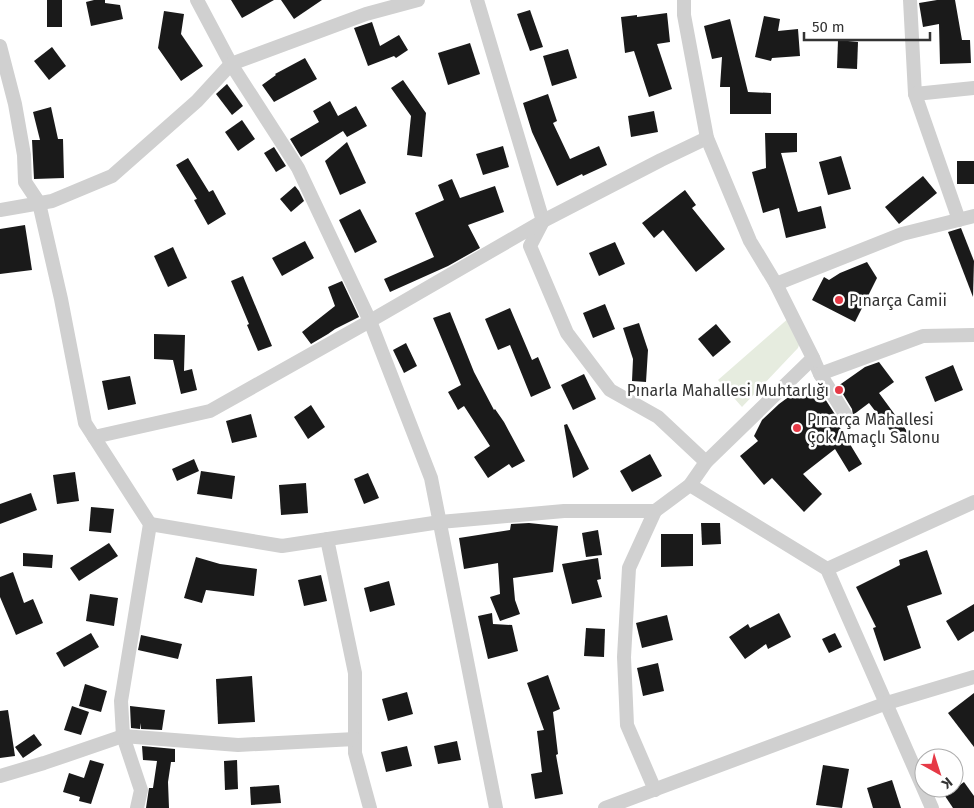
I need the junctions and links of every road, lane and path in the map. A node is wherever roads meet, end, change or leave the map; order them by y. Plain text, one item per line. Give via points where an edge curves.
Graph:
1 (197, 0) edge
2 (418, 0) edge
3 (477, 0) edge
4 (684, 0) edge
5 (910, 0) edge
6 (0, 46) edge
7 (231, 64) junction
8 (974, 88) edge
9 (915, 94) junction
10 (707, 138) junction
11 (39, 203) junction
12 (0, 210) edge
13 (974, 216) edge
14 (959, 220) junction
15 (543, 221) junction
16 (776, 284) junction
17 (370, 321) junction
18 (974, 335) edge
19 (813, 358) junction
20 (820, 374) junction
21 (845, 414) dead end
22 (94, 437) junction
23 (706, 462) junction
24 (690, 485) junction
25 (974, 502) edge
26 (656, 511) junction
27 (440, 522) junction
28 (150, 524) junction
29 (328, 539) junction
30 (827, 569) junction
31 (974, 677) edge
32 (887, 703) junction
33 (123, 736) junction
34 (355, 739) junction
35 (0, 776) edge
36 (655, 790) junction
37 (137, 808) edge
38 (370, 808) edge
39 (496, 808) edge
40 (605, 808) edge
41 (932, 808) edge

1 - 7 street
2 - 7 street via 366,14
3 - 15 street
4 - 10 street
5 - 9 street
6 - 11 street via 15,104 25,182
7 - 11 street via 197,101 112,176 52,201
7 - 17 street via 298,168
8 - 9 street
9 - 14 street
10 - 15 street
10 - 16 street via 750,241
11 - 12 street
11 - 22 street via 85,423
13 - 14 street
14 - 16 street via 902,234
15 - 17 street
15 - 23 street via 530,246 567,333 610,390 658,417
16 - 19 street
17 - 22 street via 210,411
17 - 27 street via 431,478
18 - 20 street via 923,336
19 - 20 street
19 - 23 street
20 - 21 street
22 - 28 street
23 - 24 street
24 - 26 street
24 - 30 street
25 - 30 street
26 - 27 street via 564,511
26 - 36 street via 629,568 624,657 627,725
27 - 29 street
27 - 39 street
28 - 29 street via 282,546
28 - 33 street via 121,701
29 - 34 street via 355,673
30 - 32 street
31 - 32 street
32 - 36 street
32 - 41 street
33 - 34 street via 238,745
33 - 35 street
33 - 37 street via 141,790
34 - 38 street via 355,752
36 - 40 street

